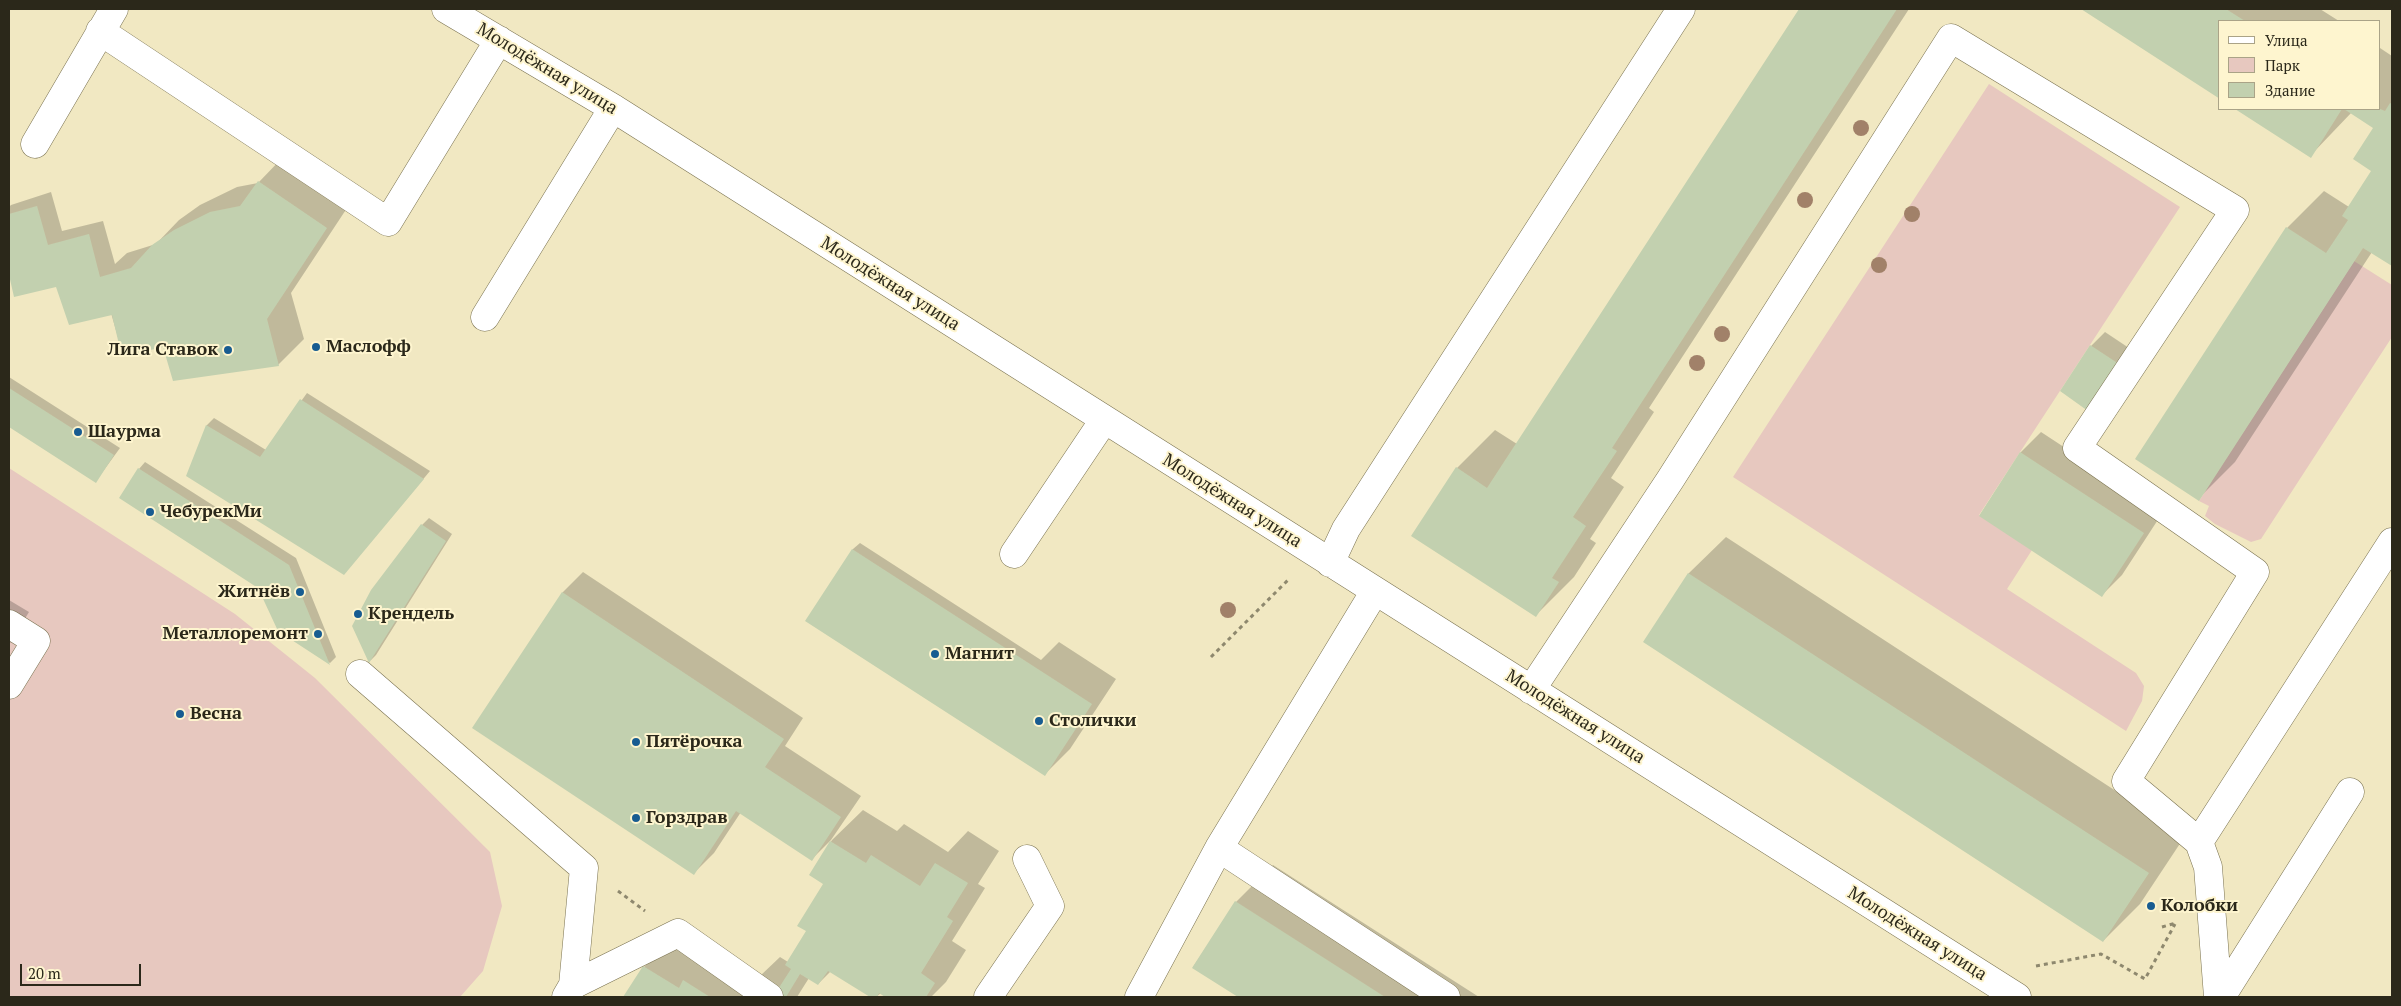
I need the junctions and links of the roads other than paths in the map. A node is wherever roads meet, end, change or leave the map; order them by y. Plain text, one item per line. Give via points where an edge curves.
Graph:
1 (446, 9) edge
2 (1681, 9) edge
3 (107, 20) edge
4 (498, 40) junction
5 (613, 108) junction
6 (35, 144) dead end
7 (485, 317) dead end
8 (1104, 420) junction
9 (2392, 542) edge
10 (1014, 554) dead end
11 (1322, 557) junction
12 (1375, 591) junction
13 (9, 624) edge
14 (360, 674) dead end
15 (9, 685) edge
16 (1531, 690) junction
17 (2350, 792) dead end
18 (2199, 842) junction
19 (1219, 848) junction
20 (1027, 858) dead end
21 (570, 991) edge
22 (2010, 993) edge
23 (769, 997) edge
24 (988, 997) edge
25 (1139, 997) edge
26 (1446, 997) edge
27 (2220, 997) edge

1 - 4 street, Молодёжная улица
2 - 11 street via 1346,529
3 - 4 street via 388,222
3 - 6 street
4 - 5 street, Молодёжная улица
5 - 7 street
5 - 8 street, Молодёжная улица
8 - 10 street
8 - 11 street, Молодёжная улица
9 - 18 street
11 - 12 street, Молодёжная улица
12 - 16 street, Молодёжная улица
12 - 19 street
13 - 15 street via 36,641
14 - 21 street via 584,868
16 - 18 street via 1670,480 1951,38 2235,210 2077,448 2255,572 2126,781
16 - 22 street, Молодёжная улица
17 - 27 street
18 - 27 street via 2208,867
19 - 25 street
19 - 26 street
20 - 24 street via 1050,906
21 - 23 street via 678,933

